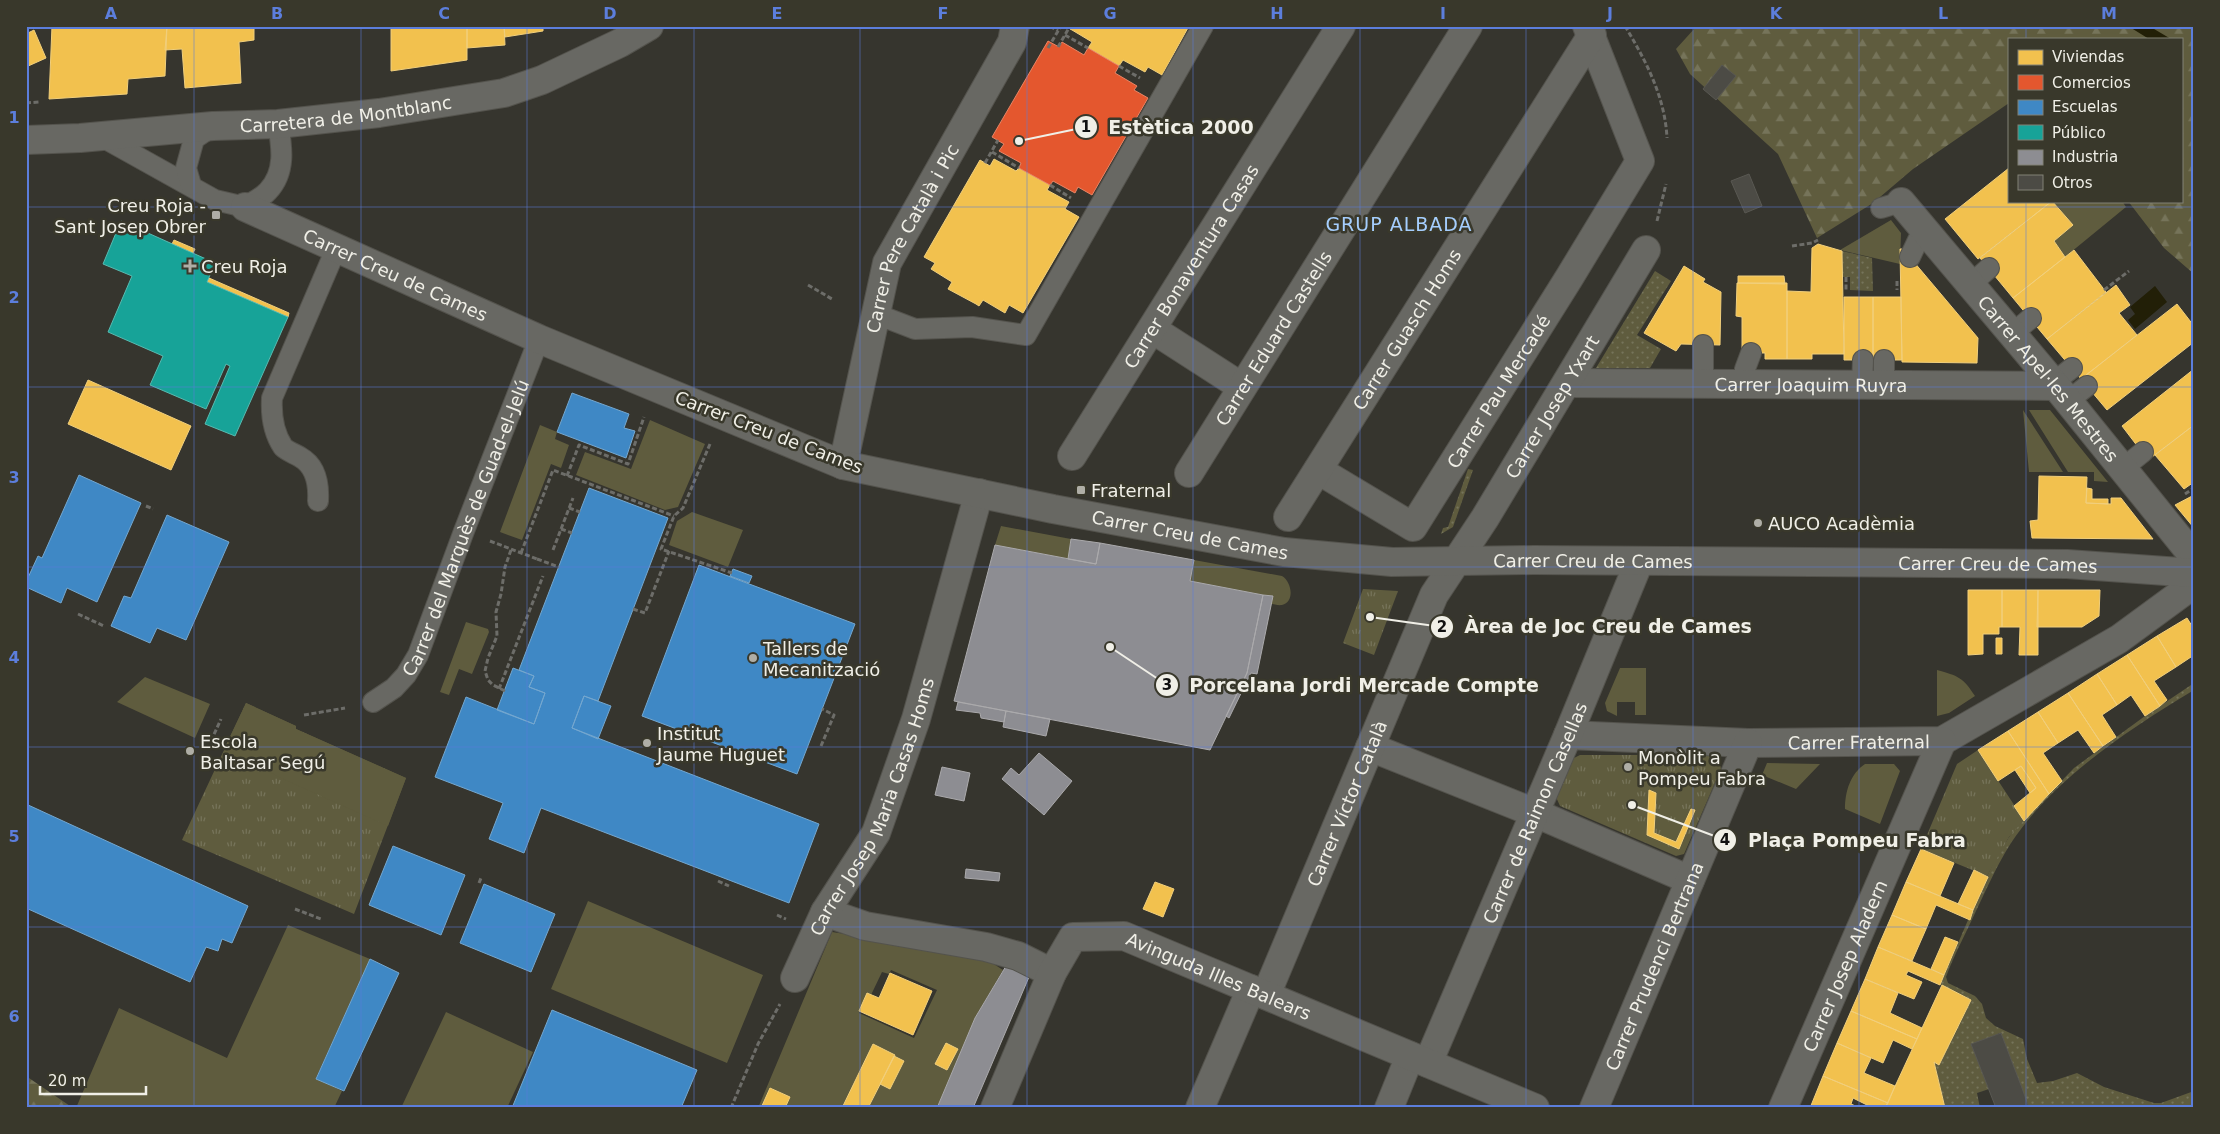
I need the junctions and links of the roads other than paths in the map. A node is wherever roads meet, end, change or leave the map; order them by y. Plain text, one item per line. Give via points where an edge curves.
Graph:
1 (649, 26) edge
2 (1015, 26) edge
3 (1203, 26) edge
4 (1341, 26) edge
5 (1468, 26) edge
6 (1589, 30) edge
7 (278, 124) junction
8 (213, 126) junction
9 (102, 136) junction
10 (26, 140) edge
11 (191, 185) junction
12 (1891, 205) dead end
13 (245, 207) junction
14 (1926, 232) junction
15 (336, 249) junction
16 (1646, 250) dead end
17 (1910, 258) dead end
18 (876, 314) junction
19 (1152, 329) junction
20 (539, 339) junction
21 (1703, 345) dead end
22 (1751, 353) dead end
23 (1567, 383) junction
24 (1703, 384) junction
25 (1746, 384) junction
26 (2067, 385) junction
27 (1242, 387) junction
28 (1072, 456) dead end
29 (843, 465) junction
30 (1318, 470) junction
31 (1189, 474) dead end
32 (979, 492) junction
33 (318, 501) dead end
34 (1288, 517) dead end
35 (2194, 558) edge
36 (1456, 560) junction
37 (1639, 562) junction
38 (2194, 573) edge
39 (2194, 584) edge
40 (373, 702) road end
41 (1568, 735) junction
42 (1942, 741) junction
43 (1748, 743) junction
44 (1370, 746) junction
45 (1535, 813) junction
46 (1690, 880) junction
47 (825, 912) junction
48 (1052, 974) junction
49 (795, 978) road end
50 (1259, 992) junction
51 (1419, 1059) junction
52 (995, 1108) edge
53 (1200, 1108) edge
54 (1389, 1108) edge
55 (1535, 1108) edge
56 (1594, 1108) edge
57 (1783, 1108) edge

1 - 7 street, Carretera de Montblanc via 542,80 504,93 379,113
2 - 18 street, Carrer Pere Català i Pic via 1012,42 887,263
3 - 18 lane via 1026,335 972,327 914,329
4 - 19 street, Carrer Bonaventura Casas
5 - 27 street, Carrer Eduard Castells
6 - 30 street, Carrer Guasch Homs
6 - 30 street, Carrer Pau Mercadé via 1640,161 1569,278 1413,527
7 - 8 street, Carretera de Montblanc
7 - 13 lane via 281,168 268,192
8 - 9 street, Carretera de Montblanc
8 - 11 lane via 194,139 186,168
9 - 10 street, Carretera de Montblanc
9 - 11 lane, Carrer Creu de Cames
11 - 13 lane, Carrer Creu de Cames via 215,200
12 - 14 street, Carrer Apel·les Mestres
13 - 15 street, Carrer Creu de Cames
14 - 17 lane via 1918,240
14 - 26 street, Carrer Apel·les Mestres via 1980,276
15 - 20 street, Carrer Creu de Cames
15 - 33 lane via 272,398 272,421 277,436 284,448 312,468
16 - 23 street, Carrer Josep Yxart
18 - 29 street, Carrer Pere Català i Pic
19 - 27 street
19 - 28 street, Carrer Bonaventura Casas
20 - 29 street, Carrer Creu de Cames
20 - 40 lane, Carrer del Marquès de Guad-el-Jelú via 418,655 394,688
21 - 24 lane
22 - 25 lane via 1745,369
23 - 24 street, Carrer Joaquim Ruyra
23 - 36 street, Carrer Josep Yxart
24 - 25 street, Carrer Joaquim Ruyra
25 - 26 street, Carrer Joaquim Ruyra via 1873,372
26 - 35 street, Carrer Apel·les Mestres via 2132,460
27 - 31 street, Carrer Eduard Castells
29 - 32 street, Carrer Creu de Cames
30 - 34 street, Carrer Guasch Homs
32 - 36 street, Carrer Creu de Cames via 1052,509 1284,552 1392,562
32 - 47 street, Carrer Josep Maria Casas Homs via 916,719 876,833
36 - 37 street, Carrer Creu de Cames
36 - 44 street, Carrer Víctor Català via 1434,596
37 - 38 street, Carrer Creu de Cames via 2067,564
37 - 41 street, Carrer de Raimon Casellas
39 - 42 street, Carrer Fraternal via 2119,639
41 - 43 street, Carrer Fraternal
41 - 45 street, Carrer de Raimon Casellas
42 - 43 street, Carrer Fraternal
42 - 57 street, Carrer Josep Aladern
43 - 46 street, Carrer Prudenci Bertrana
44 - 45 street
44 - 50 street, Carrer Víctor Català
45 - 46 street
45 - 51 street, Carrer de Raimon Casellas
46 - 56 street, Carrer Prudenci Bertrana
47 - 48 street via 865,926 986,947 1018,956
47 - 49 street, Carrer Josep Maria Casas Homs
48 - 50 street, Avinguda Illes Balears via 1073,937 1124,936
48 - 52 street
50 - 51 street, Avinguda Illes Balears
50 - 53 street, Carrer Víctor Català
51 - 54 street, Carrer de Raimon Casellas
51 - 55 street, Avinguda Illes Balears

